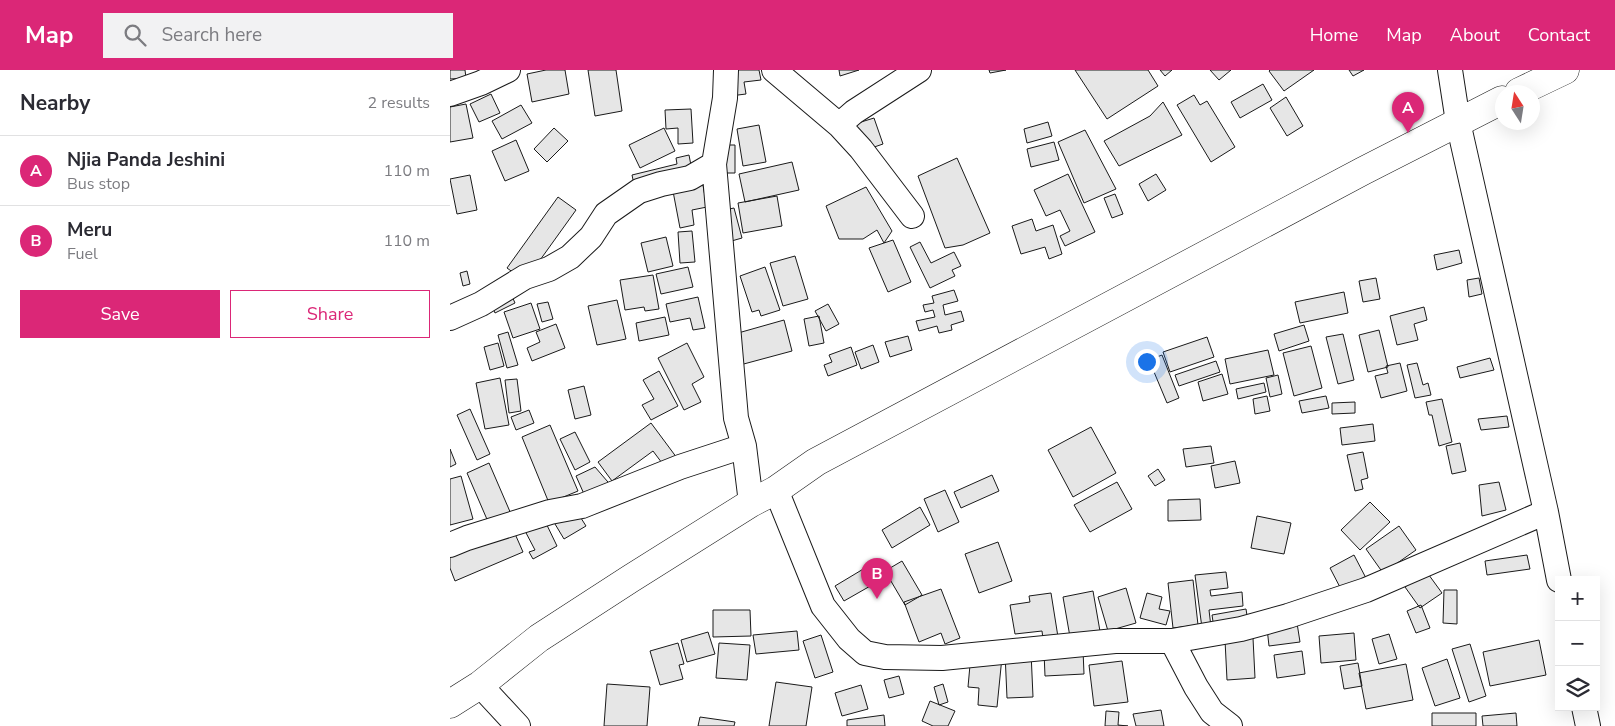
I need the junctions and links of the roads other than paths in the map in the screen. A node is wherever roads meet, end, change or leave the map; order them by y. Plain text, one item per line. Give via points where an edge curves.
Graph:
1 (508, 70) edge
2 (726, 70) edge
3 (774, 70) edge
4 (919, 70) edge
5 (1450, 70) edge
6 (1565, 70) edge
7 (1534, 85) edge
8 (450, 94) edge
9 (1495, 104) edge
10 (1458, 122) junction
11 (839, 125) junction
12 (714, 164) junction
13 (912, 216) dead end
14 (450, 318) edge
15 (744, 446) junction
16 (776, 490) junction
17 (751, 503) junction
18 (1546, 512) junction
19 (450, 545) edge
20 (1558, 576) edge
21 (1172, 641) junction
22 (480, 685) junction
23 (450, 704) edge
24 (1585, 711) edge
25 (518, 726) edge
26 (1230, 726) edge
27 (1588, 726) edge

1 - 8 street
2 - 12 street via 725,98
3 - 11 street
4 - 11 street
5 - 10 street
6 - 7 highway
9 - 10 highway
10 - 16 highway via 816,462
10 - 18 street
11 - 13 street
12 - 14 street via 690,178 640,191 606,214 570,257
12 - 15 street via 730,366
15 - 17 street
15 - 19 street via 680,467 582,506 550,512
16 - 17 highway
16 - 21 street via 823,606 865,653 885,657 942,658 1115,641
17 - 22 highway via 540,638
18 - 20 street
18 - 21 street via 1366,590 1241,629
21 - 26 street via 1212,712
22 - 23 highway
22 - 25 street
24 - 27 street

